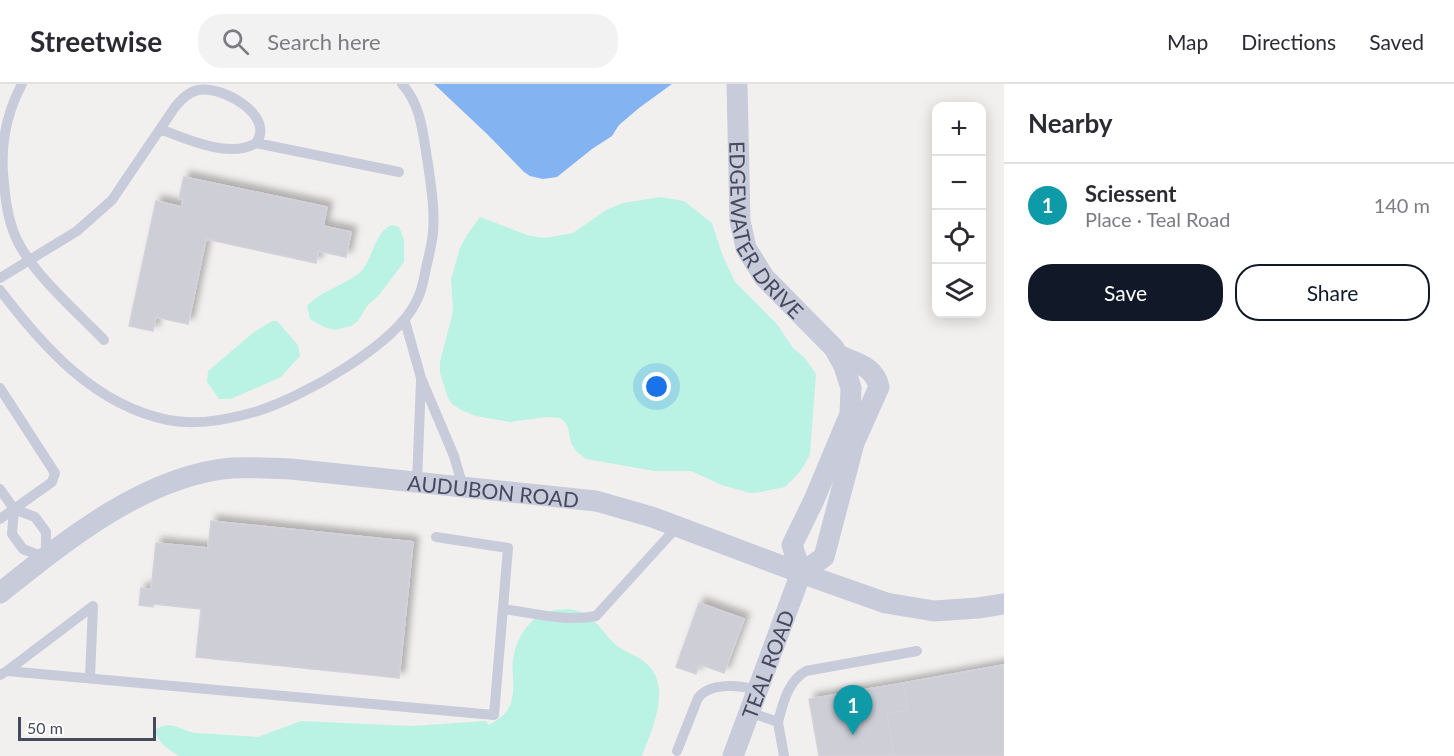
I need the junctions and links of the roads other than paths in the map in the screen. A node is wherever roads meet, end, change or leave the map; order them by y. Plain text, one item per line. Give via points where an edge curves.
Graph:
1 (22, 84) edge
2 (402, 84) edge
3 (737, 84) edge
4 (160, 129) junction
5 (256, 143) junction
6 (399, 172) dead end
7 (30, 261) junction
8 (0, 278) edge
9 (0, 290) edge
10 (405, 321) junction
11 (104, 340) dead end
12 (421, 378) junction
13 (0, 388) edge
14 (857, 415) junction
15 (417, 482) junction
16 (463, 487) junction
17 (0, 489) edge
18 (14, 509) junction
19 (0, 519) edge
20 (677, 527) junction
21 (436, 537) dead end
22 (46, 558) junction
23 (801, 573) junction
24 (0, 593) edge
25 (1004, 604) edge
26 (503, 609) junction
27 (917, 651) dead end
28 (3, 673) edge
29 (90, 677) junction
30 (757, 690) junction
31 (749, 712) junction
32 (778, 722) junction
33 (677, 752) dead end
34 (733, 756) edge
35 (784, 756) edge

1 - 7 lane via 2,147 9,218
2 - 10 lane via 419,111 433,205 433,232 423,284
3 - 14 street, EDGEWATER DRIVE via 740,221 746,248 764,277 827,338 840,356
4 - 5 lane via 221,148 240,149
4 - 5 lane via 185,96 207,90 235,99 251,113 261,128
4 - 7 lane via 112,201 77,231
5 - 6 lane
7 - 8 lane
7 - 11 lane
9 - 10 lane via 50,349 92,387 113,401 177,422 235,416 285,400 344,368
10 - 12 lane
12 - 15 lane
12 - 16 lane
13 - 18 lane via 55,473 52,482
14 - 23 street, EDGEWATER DRIVE via 824,556
14 - 23 street, EDGEWATER DRIVE via 792,545
15 - 16 street, AUDUBON ROAD
15 - 22 street, AUDUBON ROAD via 291,469 231,468 210,472 147,493
16 - 20 street, AUDUBON ROAD via 596,501
17 - 18 lane
18 - 19 lane
18 - 22 lane via 35,517 46,532
18 - 22 lane via 12,534 23,549
20 - 23 street, AUDUBON ROAD
20 - 26 lane via 596,616 563,618
21 - 26 lane via 508,548
22 - 24 street, AUDUBON ROAD
23 - 25 street, AUDUBON ROAD via 912,608 956,610
23 - 30 street, TEAL ROAD
26 - 29 lane via 494,715
27 - 32 lane via 800,674 782,703
28 - 29 lane
28 - 29 lane via 93,606
30 - 31 street, TEAL ROAD
30 - 33 lane via 743,686 703,692
31 - 32 lane
31 - 34 street, TEAL ROAD
32 - 35 lane

